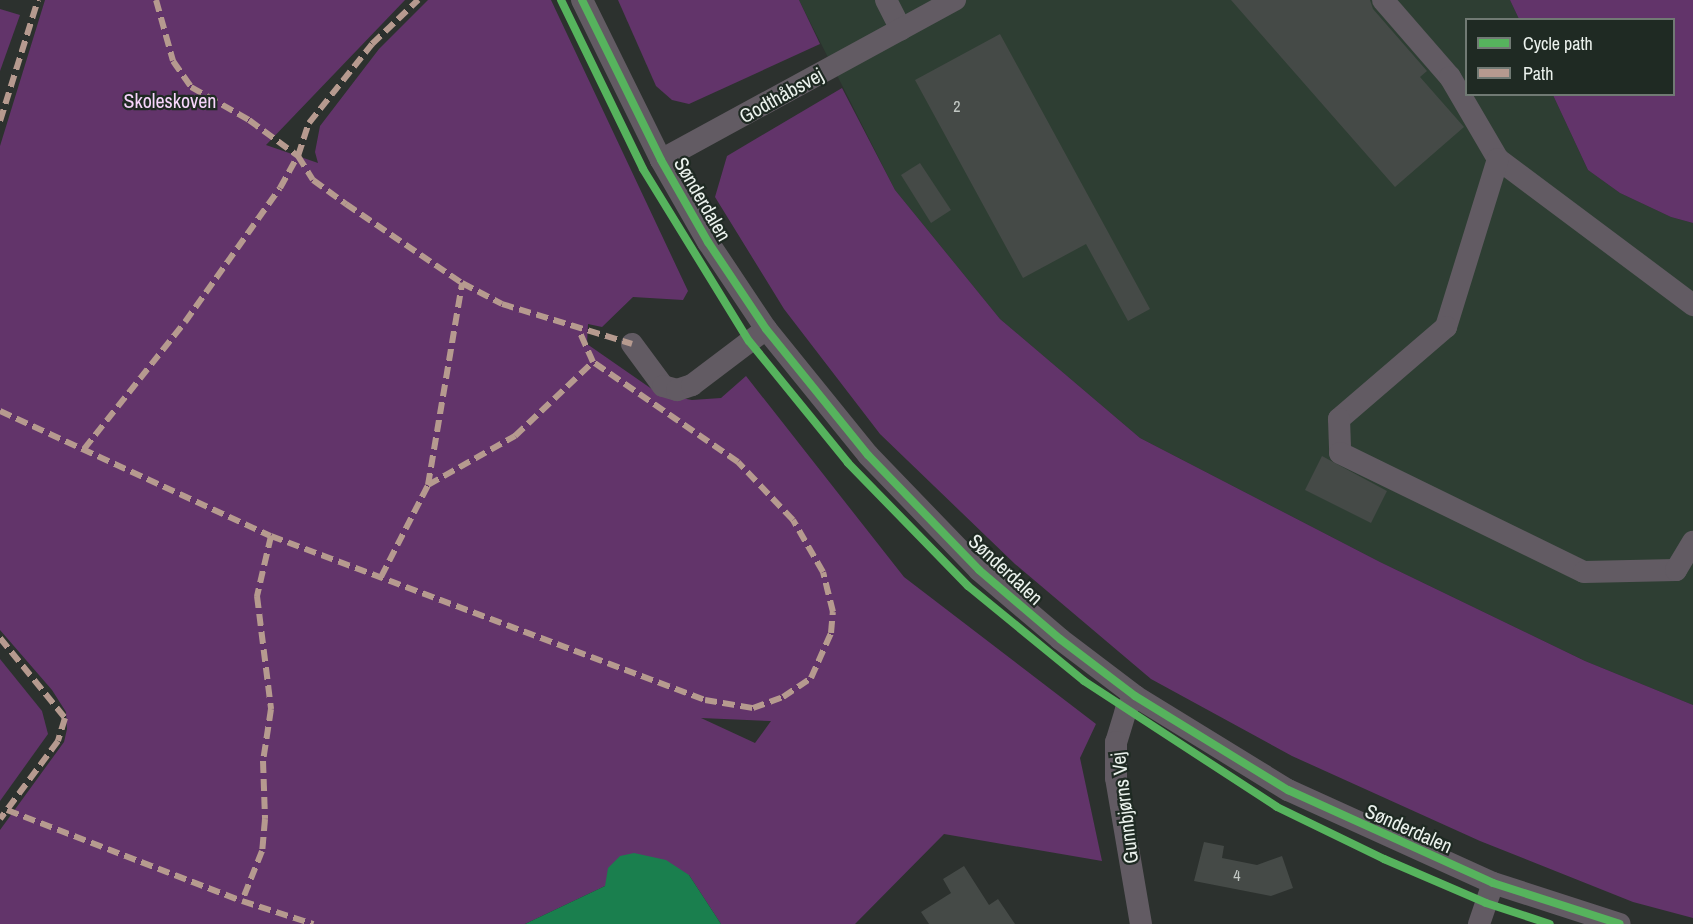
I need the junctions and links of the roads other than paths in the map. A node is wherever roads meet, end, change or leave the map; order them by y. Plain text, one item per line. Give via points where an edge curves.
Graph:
1 (582, 0) edge
2 (886, 0) edge
3 (955, 0) edge
4 (1383, 0) edge
5 (901, 29) junction
6 (1498, 159) junction
7 (661, 160) junction
8 (1693, 305) edge
9 (766, 329) junction
10 (632, 344) dead end
11 (1693, 542) edge
12 (1135, 696) junction
13 (1493, 883) junction
14 (1141, 924) edge
15 (1479, 924) edge
16 (1620, 924) edge

1 - 7 street, Sønderdalen
2 - 5 street
3 - 5 street, Godthåbsvej
4 - 6 street via 1450,77
5 - 7 street, Godthåbsvej
6 - 8 street
6 - 11 street via 1446,327 1338,419 1340,453 1584,573 1676,570
7 - 9 street, Sønderdalen via 708,242
9 - 10 street via 692,385 677,390 663,386
9 - 12 street, Sønderdalen via 868,455 980,570 1060,639
12 - 13 street, Sønderdalen via 1288,790
12 - 14 street, Gunnbjørns Vej via 1116,742 1116,778
13 - 15 street
13 - 16 street, Sønderdalen

